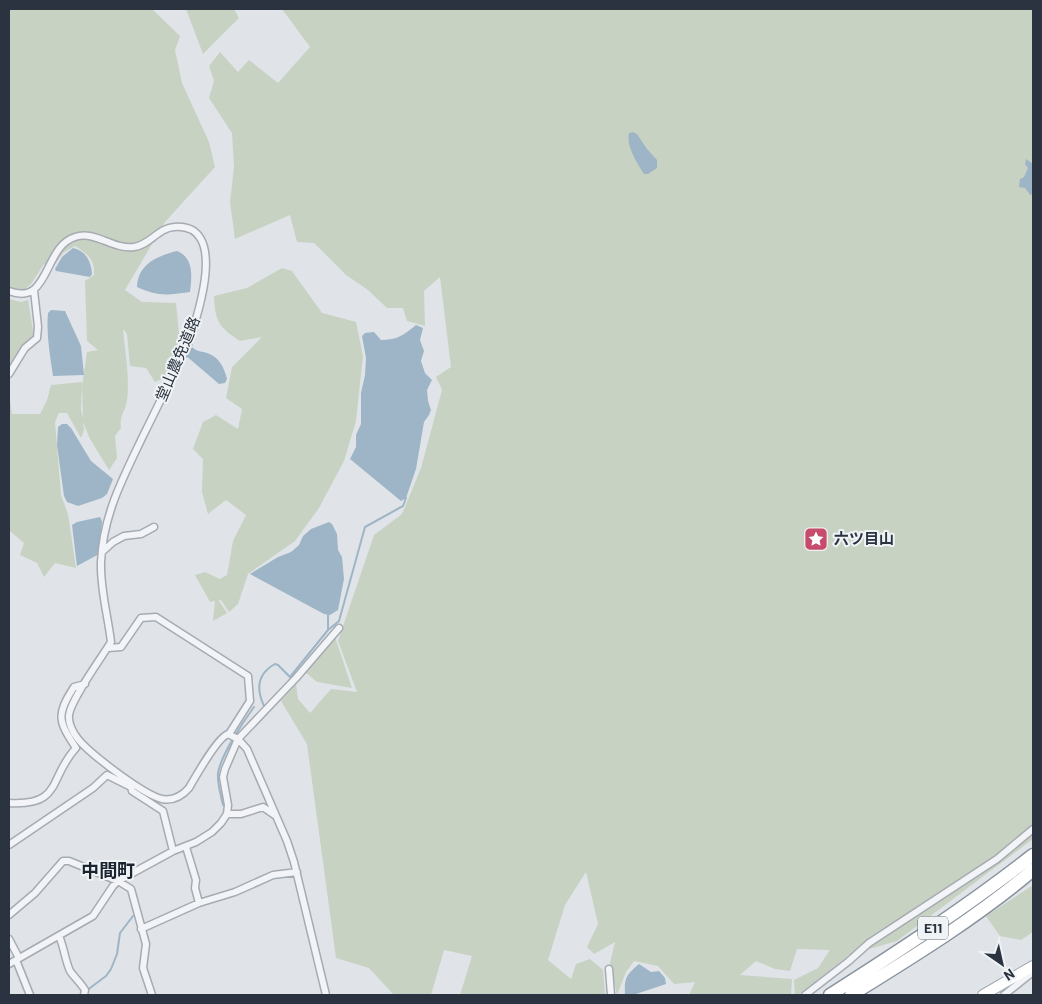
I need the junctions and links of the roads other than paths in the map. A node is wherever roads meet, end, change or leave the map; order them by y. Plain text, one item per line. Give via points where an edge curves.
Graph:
1 (34, 290) junction
2 (9, 292) edge
3 (9, 374) edge
4 (154, 526) dead end
5 (102, 552) junction
6 (339, 628) dead end
7 (110, 645) junction
8 (85, 684) junction
9 (234, 736) junction
10 (132, 785) junction
11 (9, 803) edge
12 (227, 814) junction
13 (276, 816) junction
14 (1033, 829) edge
15 (9, 845) edge
16 (186, 847) junction
17 (173, 851) junction
18 (1033, 855) edge
19 (1033, 870) edge
20 (297, 872) junction
21 (118, 881) junction
22 (199, 903) junction
23 (9, 915) edge
24 (141, 929) junction
25 (59, 936) junction
26 (9, 939) edge
27 (18, 959) junction
28 (9, 964) edge
29 (1033, 966) edge
30 (608, 969) dead end
31 (1033, 972) edge
32 (85, 992) edge
33 (30, 995) edge
34 (152, 995) edge
35 (326, 995) edge
36 (611, 995) edge
37 (805, 995) edge
38 (830, 995) edge
39 (851, 995) edge
40 (983, 995) edge
41 (1004, 995) edge

1 - 2 street via 28,294
1 - 3 street via 37,338 25,348
1 - 5 street, 堂山農免道路 via 54,253 74,237 90,236 120,246 135,247 175,227 191,230 204,246 204,282 195,325 113,501
4 - 5 street via 141,534 124,536
5 - 7 street, 堂山農免道路
6 - 9 street via 296,678
7 - 8 street
7 - 9 street via 121,647 141,618 156,617 248,676 250,701
8 - 10 street via 69,715 71,728 88,749
8 - 11 street via 74,687 62,706 64,730 76,748 66,758 49,793 24,804
9 - 10 street via 224,735 189,788 177,798 162,799
9 - 12 street via 223,777
9 - 13 street via 247,749
10 - 15 street via 107,775
10 - 17 street via 132,791 164,811
12 - 13 street via 241,814 264,807
12 - 16 street via 212,832
13 - 20 street
14 - 37 street via 997,859 869,944
16 - 17 street
16 - 22 street
17 - 21 street
18 - 38 highway, E11 via 941,923
19 - 39 highway, E11 via 945,937
20 - 22 street via 273,875
20 - 35 street
21 - 23 street via 69,860 64,861 35,893
21 - 24 street via 131,889
21 - 25 street via 93,916
22 - 24 street
24 - 34 street via 146,944 143,968
25 - 27 street
25 - 32 street via 72,973
26 - 27 street
27 - 28 street
27 - 33 street
29 - 40 main road
30 - 36 street
31 - 41 street

